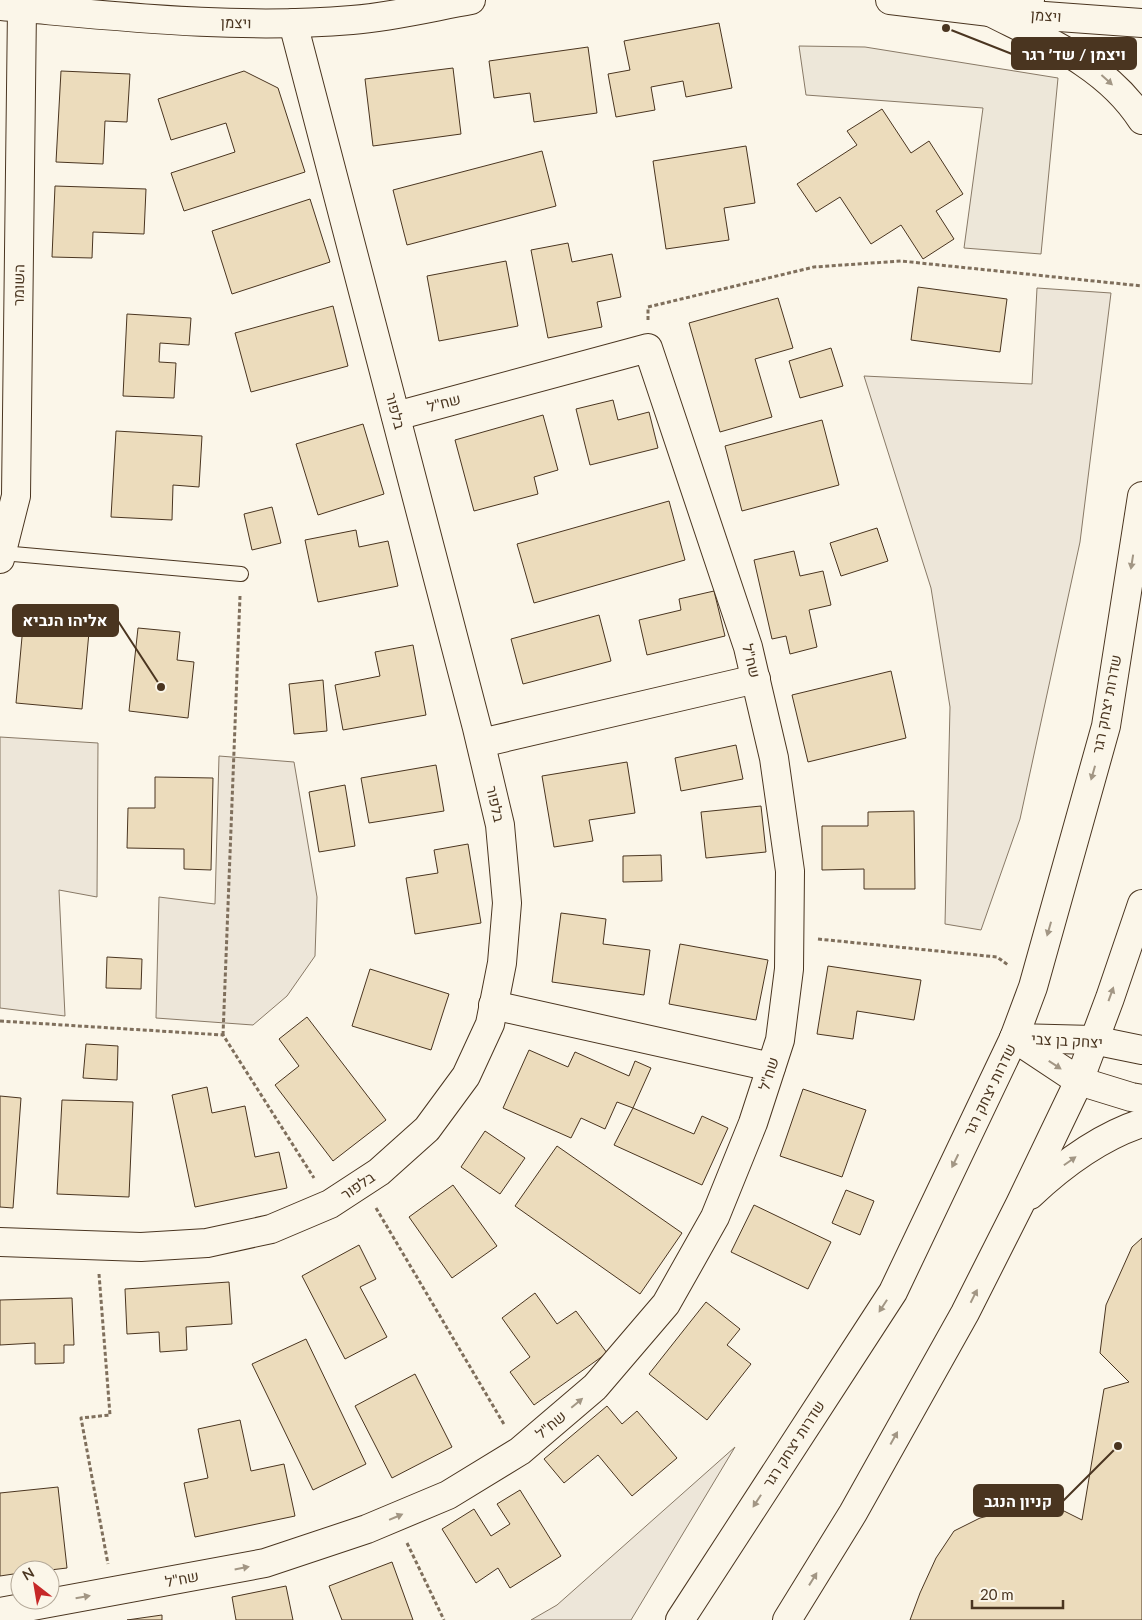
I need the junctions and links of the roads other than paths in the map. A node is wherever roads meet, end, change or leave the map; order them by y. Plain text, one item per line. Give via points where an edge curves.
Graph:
1 (471, 0) edge
2 (890, 0) edge
3 (1030, 0) edge
4 (11, 7) edge
5 (230, 11) edge
6 (990, 12) junction
7 (1142, 22) edge
8 (293, 24) junction
9 (1142, 120) edge
10 (396, 416) junction
11 (1142, 496) edge
12 (1, 556) edge
13 (241, 574) road end
14 (756, 680) junction
15 (481, 743) junction
16 (1139, 916) edge
17 (1142, 965) edge
18 (493, 1005) junction
19 (1014, 1038) junction
20 (1094, 1040) junction
21 (1142, 1050) edge
22 (771, 1067) junction
23 (1079, 1081) junction
24 (1142, 1099) edge
25 (1142, 1123) edge
26 (1020, 1204) junction
27 (0, 1242) edge
28 (0, 1612) edge
29 (680, 1620) edge
30 (787, 1620) edge

1 - 8 street, ויצמן via 353,20
2 - 6 street, ויצמן
3 - 6 street
4 - 5 street, ויצמן via 197,22
4 - 12 street, השומר via 16,496
5 - 8 street, ויצמן
6 - 7 street, ויצמן
6 -> 9 street via 1077,57 1101,74
8 - 10 street, בלפור
10 - 14 street, שח"ל via 648,348 748,647
10 - 15 street, בלפור
11 -> 19 street, שדרות יצחק רגר via 1106,726 1033,987
12 - 13 lane
14 - 15 street
14 - 22 street, שח"ל via 774,758 790,871 789,969 780,1040
15 - 18 street, בלפור via 500,825 506,903 502,963
16 - 17 street
20 -> 16 street
18 - 22 street
18 - 27 street, בלפור via 490,1024 466,1076 427,1130 379,1172 330,1204 271,1229 206,1243 141,1248
19 - 20 street, יצחק בן צבי
19 -> 23 street, יצחק בן צבי
19 -> 29 street, שדרות יצחק רגר via 893,1292
20 - 21 street, יצחק בן צבי
20 - 23 street
28 -> 22 street, שח"ל via 265,1563 367,1529 448,1495 520,1451 596,1387 666,1304 715,1218 753,1123
23 - 24 street, יצחק בן צבי
23 - 26 street
26 -> 25 street via 1055,1172 1094,1144
30 -> 26 street via 853,1513 965,1313

